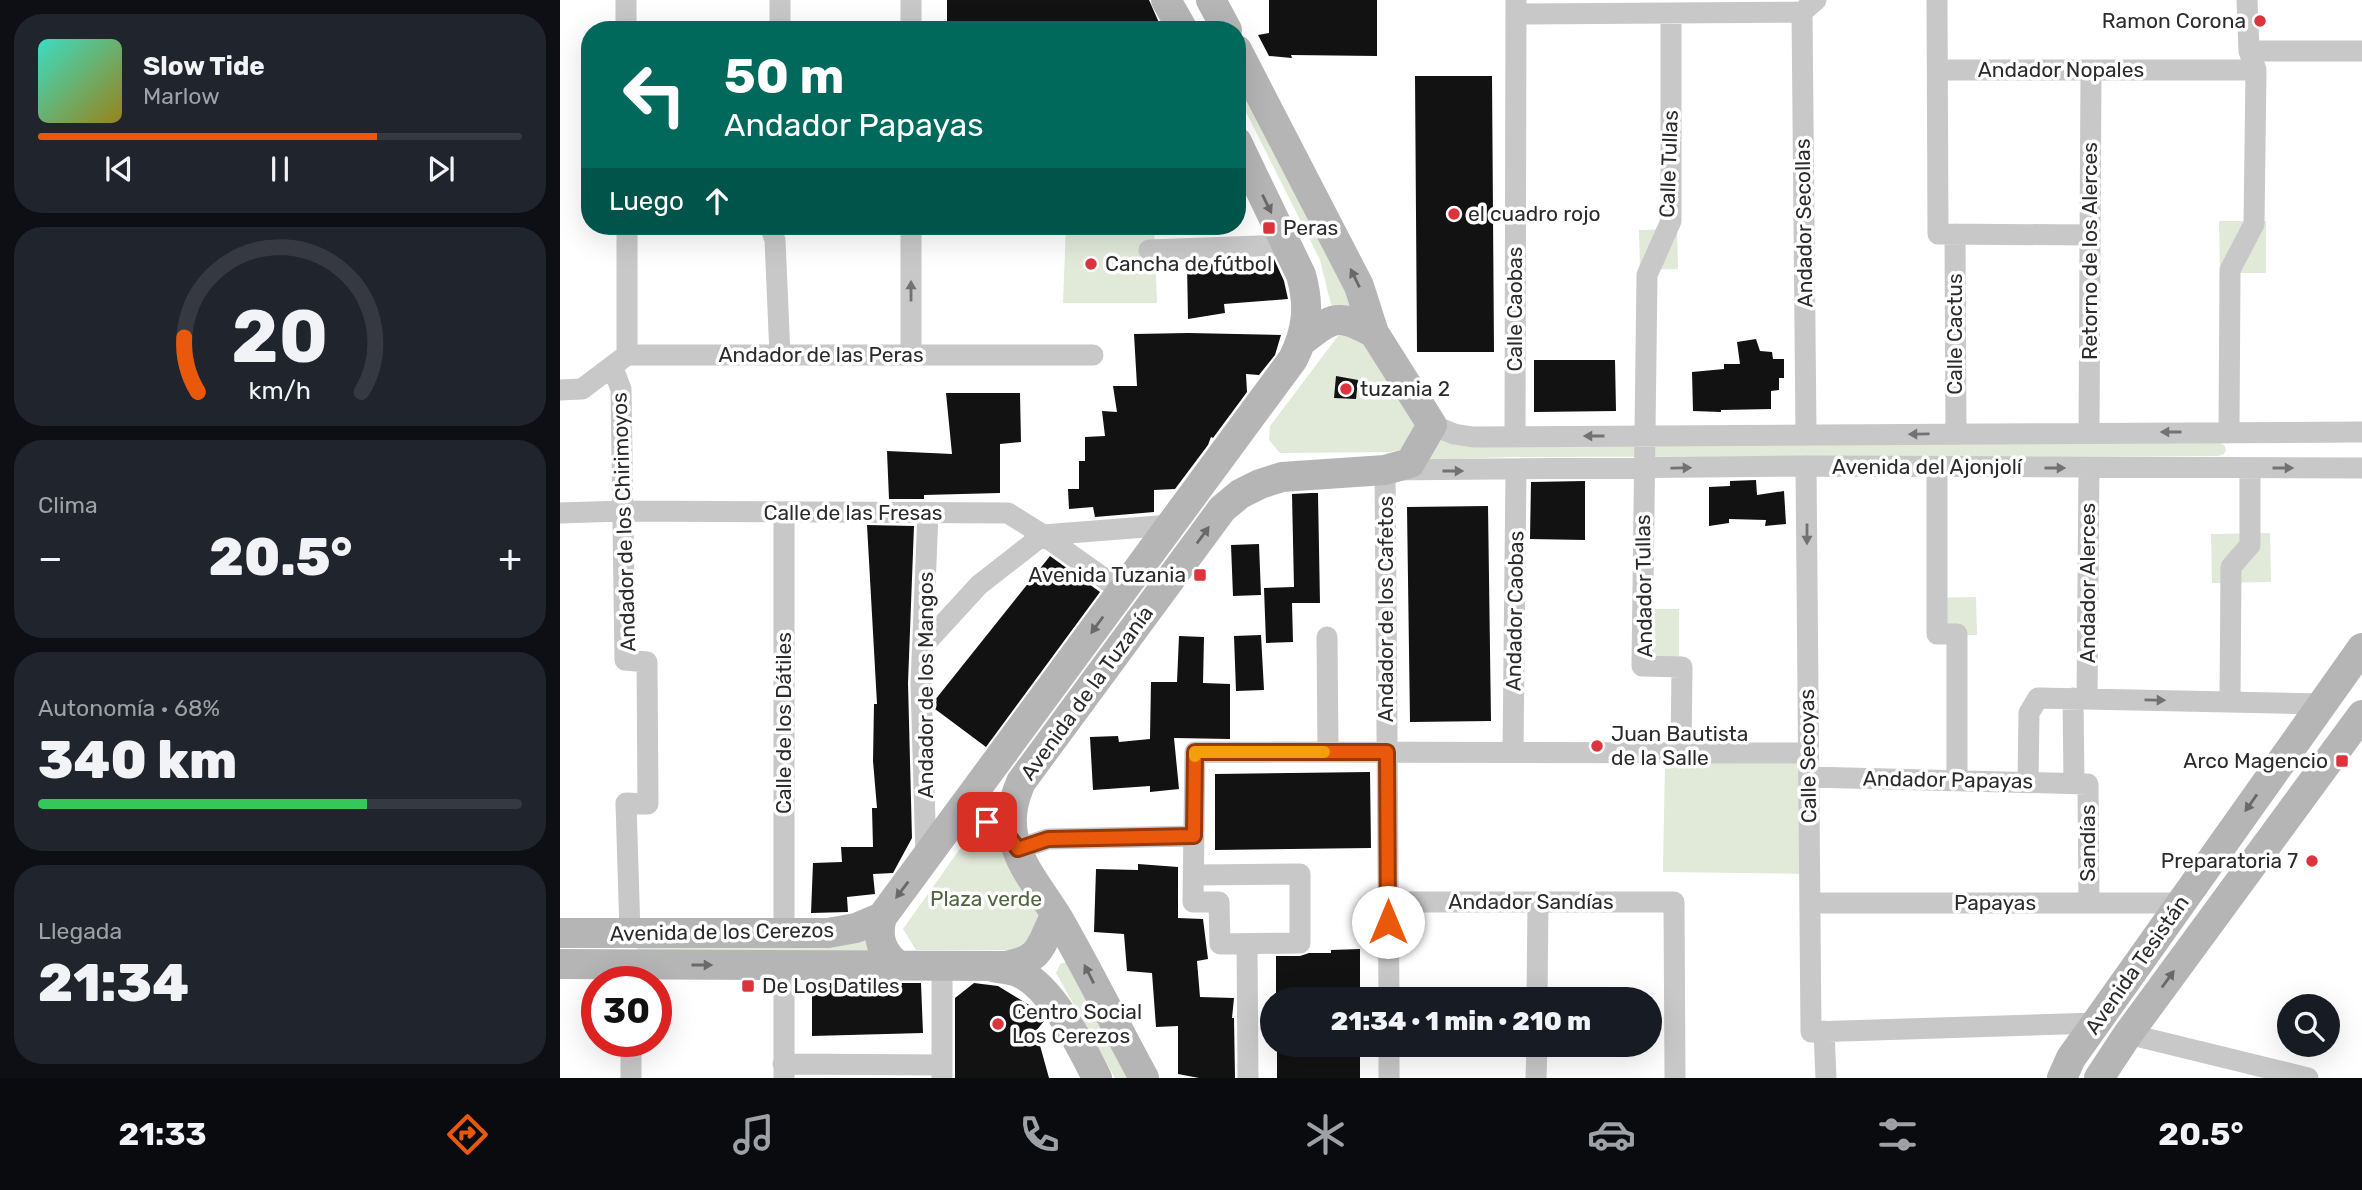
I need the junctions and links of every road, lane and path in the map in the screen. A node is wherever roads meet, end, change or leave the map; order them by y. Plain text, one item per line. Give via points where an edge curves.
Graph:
1 (626, 0) edge
2 (780, 0) edge
3 (911, 0) edge
4 (1166, 0) edge
5 (1211, 0) edge
6 (1937, 0) edge
7 (2247, 0) edge
8 (1809, 6) edge
9 (1516, 7) edge
10 (1671, 14) junction
11 (626, 21) edge
12 (780, 21) edge
13 (911, 21) edge
14 (1178, 21) edge
15 (1222, 21) edge
16 (2362, 51) edge
17 (2252, 61) junction
18 (1246, 67) edge
19 (1938, 70) junction
20 (2091, 70) junction
21 (1246, 161) edge
22 (1955, 234) junction
23 (627, 235) edge
24 (773, 235) edge
25 (911, 235) edge
26 (2090, 236) junction
27 (1287, 245) junction
28 (1149, 250) dead end
29 (1374, 333) junction
30 (1302, 341) junction
31 (780, 355) junction
32 (911, 355) junction
33 (1093, 355) dead end
34 (620, 360) junction
35 (560, 390) edge
36 (1244, 425) junction
37 (1432, 425) junction
38 (2089, 432) junction
39 (2220, 432) junction
40 (2362, 432) edge
41 (1956, 433) junction
42 (1806, 434) junction
43 (1515, 436) junction
44 (1644, 436) junction
45 (1806, 466) junction
46 (2089, 467) junction
47 (2211, 467) junction
48 (1643, 468) junction
49 (1937, 468) junction
50 (2250, 468) junction
51 (2362, 468) edge
52 (1385, 471) junction
53 (1516, 471) junction
54 (1282, 477) junction
55 (622, 511) junction
56 (560, 513) edge
57 (784, 513) junction
58 (928, 513) junction
59 (1171, 525) junction
60 (1043, 535) junction
61 (1122, 592) junction
62 (1327, 638) dead end
63 (923, 646) junction
64 (2362, 648) edge
65 (2080, 699) junction
66 (2230, 701) junction
67 (2322, 704) junction
68 (2362, 715) edge
69 (1328, 752) junction
70 (1387, 752) junction
71 (1513, 752) junction
72 (1681, 752) junction
73 (1808, 753) junction
74 (1809, 777) junction
75 (1956, 780) junction
76 (2028, 782) junction
77 (2081, 783) junction
78 (952, 823) junction
79 (1194, 836) junction
80 (1016, 845) junction
81 (926, 858) junction
82 (1194, 875) junction
83 (1388, 902) junction
84 (1538, 902) junction
85 (1810, 903) junction
86 (2089, 903) junction
87 (2180, 903) junction
88 (1056, 915) junction
89 (882, 917) junction
90 (560, 933) edge
91 (630, 933) junction
92 (784, 933) junction
93 (1247, 944) junction
94 (560, 964) edge
95 (784, 965) junction
96 (899, 965) junction
97 (631, 966) edge
98 (942, 966) junction
99 (581, 967) edge
100 (992, 967) junction
101 (672, 971) edge
102 (1389, 987) edge
103 (1537, 987) edge
104 (2116, 995) junction
105 (2096, 1023) junction
106 (2136, 1023) junction
107 (1824, 1031) junction
108 (631, 1057) edge
109 (1389, 1057) edge
110 (1537, 1057) edge
111 (783, 1071) edge
112 (942, 1071) edge
113 (631, 1078) edge
114 (1097, 1078) edge
115 (1144, 1078) edge
116 (1248, 1078) edge
117 (1390, 1078) edge
118 (1536, 1078) edge
119 (1675, 1078) edge
120 (1826, 1078) edge
121 (2062, 1078) edge
122 (2099, 1078) edge
123 (2308, 1078) edge

1 - 11 street
2 - 12 street
3 - 13 street
4 - 14 street
5 - 15 street
6 - 19 street
7 - 17 street
8 - 10 street
8 - 42 street, Andador Secollas
9 - 10 street
9 - 43 street, Calle Caobas
10 - 44 street, Calle Tullas via 1671,221 1647,275
16 - 17 street, Andador Nopales
17 - 20 street, Andador Nopales
17 - 39 street via 2254,224 2230,270
29 -> 18 street via 1359,286
19 - 20 street, Andador Nopales
19 - 22 street via 1938,234
20 - 26 street, Retorno de los Alerces
21 -> 27 street, Avenida de la Tuzanía
22 - 26 street
22 - 41 street, Calle Cactus
23 - 34 street, Andador de los Chirimoyos
24 - 31 street
32 -> 25 street
26 - 38 street, Retorno de los Alerces
27 - 28 street
27 - 30 street, Avenida de la Tuzanía via 1307,295
29 - 30 street via 1339,319
29 - 37 street
30 - 36 street, Avenida de la Tuzanía
31 - 32 street, Andador de las Peras
31 - 34 street, Andador de las Peras
32 - 33 street, Andador de las Peras
34 - 35 street via 582,389
34 - 55 street, Andador de los Chirimoyos
36 - 54 street via 1243,441 1250,462
36 - 59 street, Avenida de la Tuzanía
37 - 43 street, Avenida del Ajonjolí via 1473,437
37 - 52 street via 1410,463
39 -> 38 street, Avenida del Ajonjolí
38 - 41 street, Avenida del Ajonjolí
39 - 40 street, Avenida del Ajonjolí
39 - 47 street
41 -> 42 street, Avenida del Ajonjolí
42 - 44 street, Avenida del Ajonjolí
44 -> 43 street, Avenida del Ajonjolí
44 - 48 street
48 -> 45 street, Avenida del Ajonjolí
45 - 49 street, Avenida del Ajonjolí
45 -> 73 street, Calle Secoyas
46 - 47 street, Avenida del Ajonjolí
49 -> 46 street, Avenida del Ajonjolí
46 - 65 street, Andador Alerces
47 - 50 street, Avenida del Ajonjolí
48 - 53 street, Avenida del Ajonjolí
48 - 72 street, Andador Tullas via 1642,666 1682,667
49 - 75 street via 1937,634 1957,634
50 -> 51 street, Avenida del Ajonjolí
50 - 66 street via 2250,545 2231,568
52 -> 53 street, Avenida del Ajonjolí
52 - 54 street, Avenida de la Tuzanía
52 - 70 street, Andador de los Cafetos
53 - 71 street, Andador Caobas
80 -> 54 street, Avenida de la Tuzanía via 1011,816 1021,782 1222,509 1250,489
55 - 56 street, Calle de las Fresas
55 - 57 street, Calle de las Fresas
55 - 91 street, Andador de los Chirimoyos via 625,660 647,662 648,804 626,803
57 - 58 street, Calle de las Fresas
57 - 92 street, Calle de los Dátiles
58 - 60 street, Calle de las Fresas via 1008,513
58 - 63 street, Andador de los Mangos
59 - 60 street
59 - 61 street, Avenida de la Tuzanía
60 - 61 street, Calle de las Fresas
60 - 63 street via 979,585
61 -> 78 street, Avenida de la Tuzanía
62 - 69 street
63 - 81 street, Andador de los Mangos
64 - 67 street, Avenida Tesistán
65 -> 66 street
65 - 76 street via 2038,698 2029,713
65 - 77 street, Sandías
66 - 67 street
67 -> 87 street, Avenida Tesistán
106 -> 68 street, Avenida Tesistán
69 - 70 street
69 - 79 street via 1195,752
70 - 71 street
70 - 83 street, Andador de los Cafetos
71 - 72 street
72 - 73 street
73 - 74 street, Calle Secoyas
74 - 75 street, Andador Papayas
74 - 85 street, Calle Secoyas
75 - 76 street, Andador Papayas
76 - 77 street, Andador Papayas
77 - 86 street, Sandías
78 - 80 street via 987,822
78 - 81 street
79 - 80 street via 1048,839
79 - 82 street
80 - 88 street, Avenida de la Tuzanía
81 -> 89 street
82 - 93 street via 1194,902 1219,901 1220,944
82 - 93 street via 1300,874 1300,943
83 - 84 street, Andador Sandías
83 - 102 street, Andador de los Cafetos
84 - 103 street
84 - 119 street, Andador Sandías via 1674,901
85 - 86 street, Papayas
85 - 107 street, Calle Secoyas via 1811,1032
86 - 87 street, Papayas
87 - 104 street, Avenida Tesistán
88 - 100 street via 1033,955 1016,965
115 -> 88 street, Avenida de la Tuzanía
89 - 92 street, Avenida de los Cerezos via 828,933
89 - 96 street via 882,946
90 - 91 street, Avenida de los Cerezos
91 - 92 street, Avenida de los Cerezos
91 - 97 street
93 - 116 street
94 - 99 street, Avenida de los Cerezos
95 - 96 street, Avenida de los Cerezos
101 -> 95 street, Avenida de los Cerezos
95 - 111 street
96 - 98 street
98 - 100 street
98 - 112 street
100 - 114 street via 1019,973 1054,1002
104 - 105 street, Avenida Tesistán
104 - 106 street
105 - 107 street
105 - 121 street, Avenida Tesistán
106 - 122 street, Avenida Tesistán
106 - 123 street
107 - 120 street
108 - 113 street
109 - 117 street
110 - 118 street
111 - 112 street

